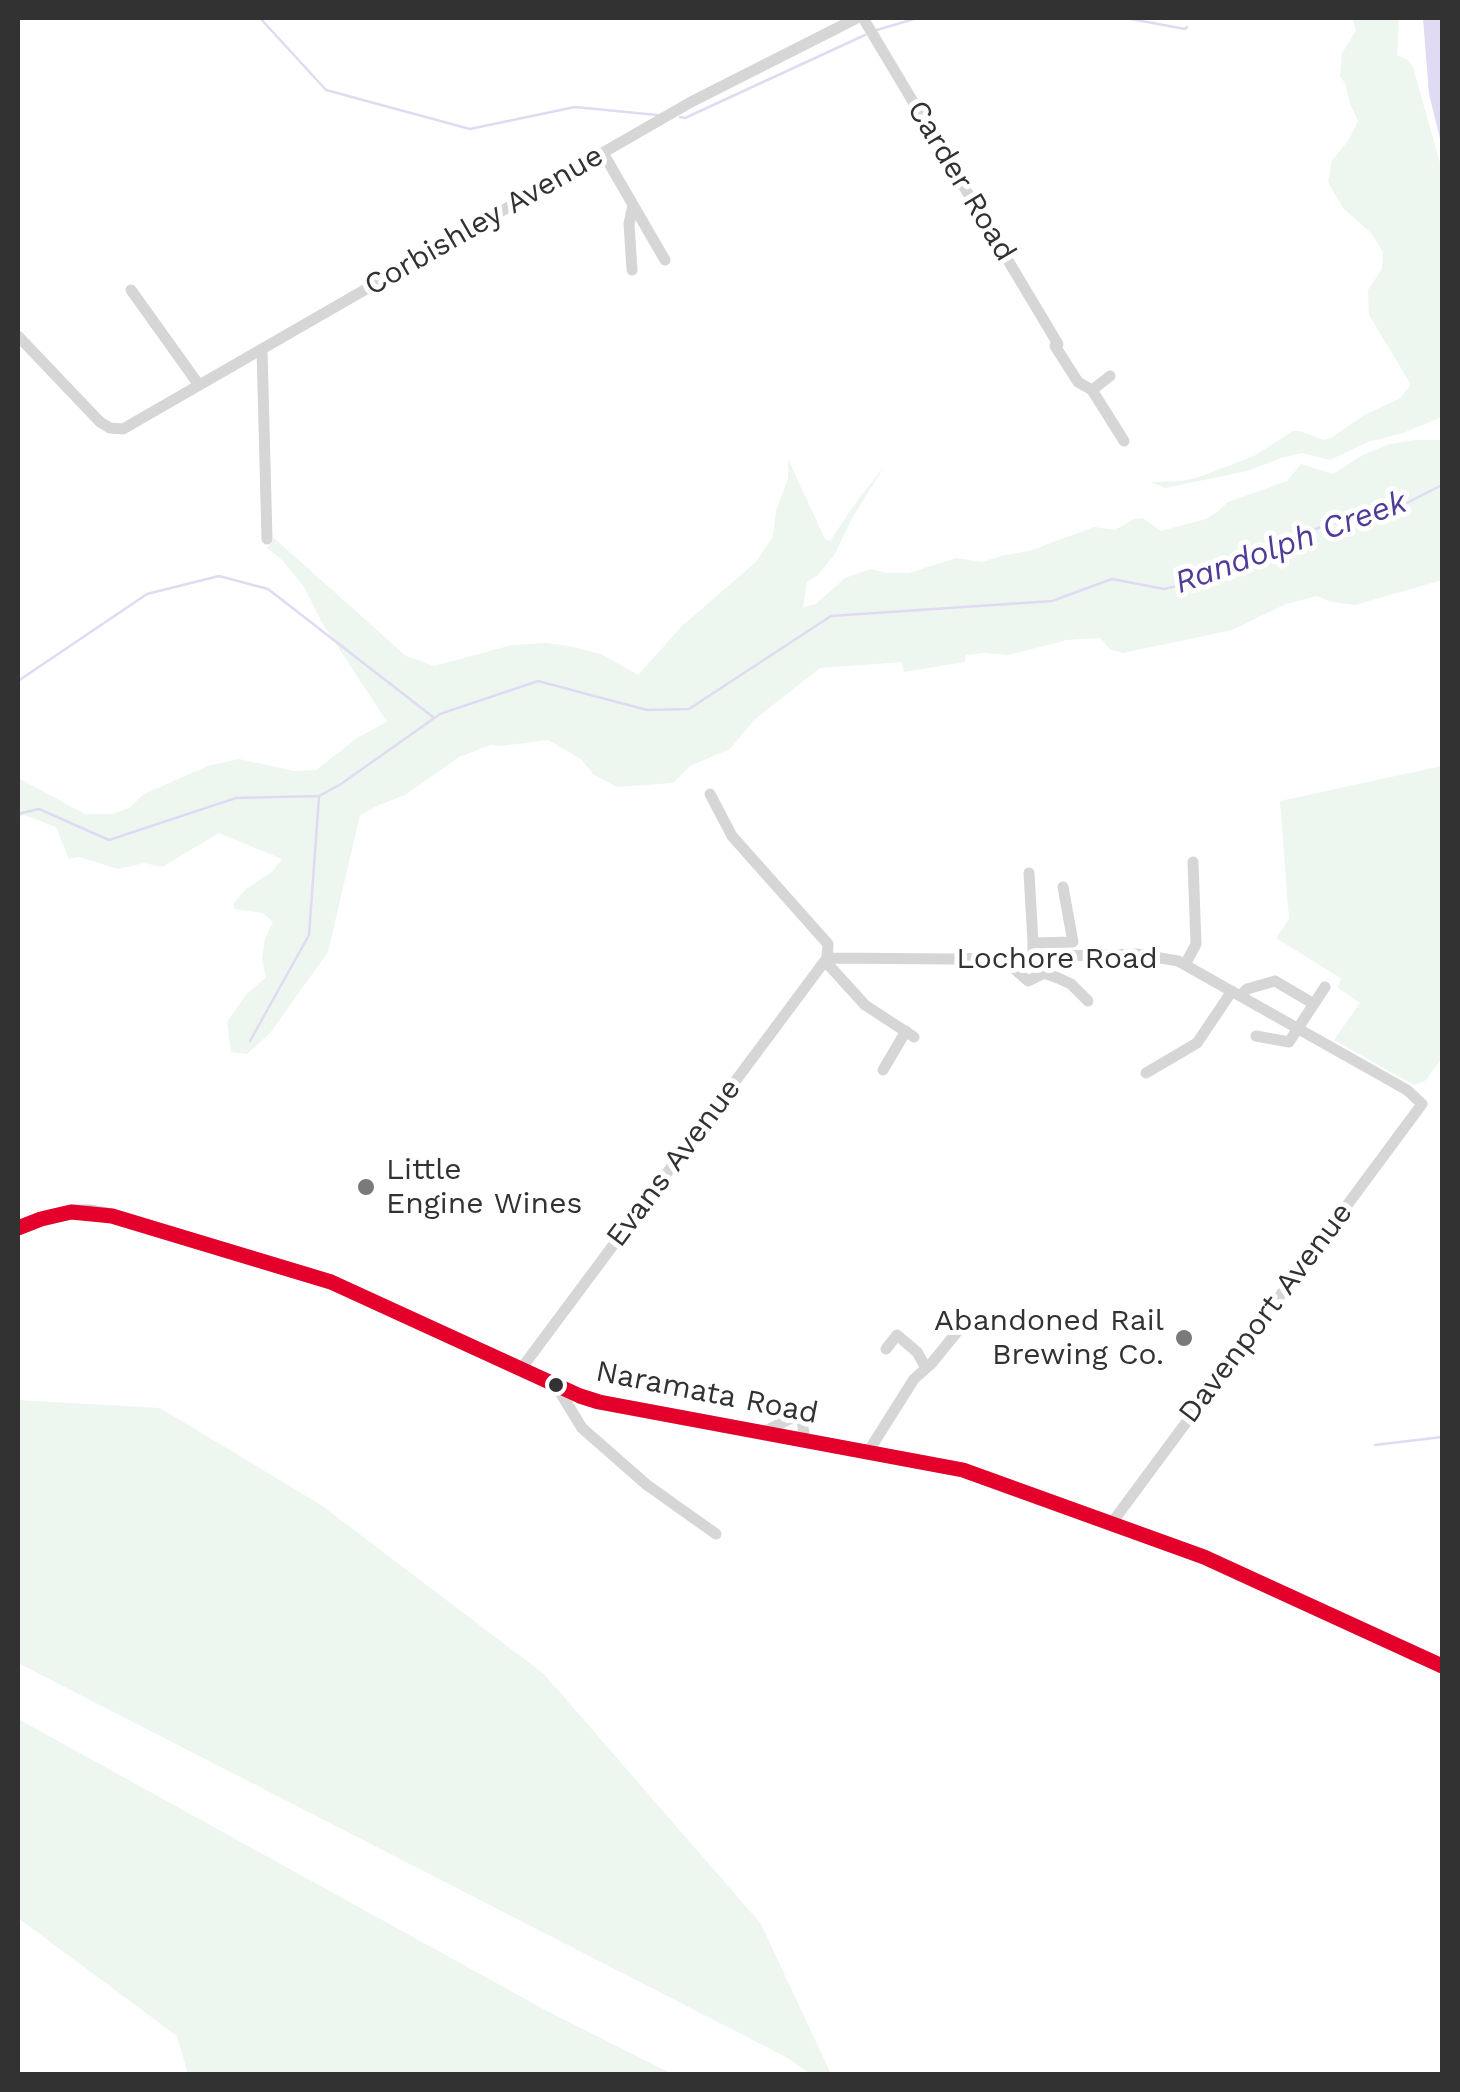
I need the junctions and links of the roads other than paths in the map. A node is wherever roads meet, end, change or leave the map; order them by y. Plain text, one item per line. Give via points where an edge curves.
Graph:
1 (860, 18) edge
2 (603, 152) junction
3 (633, 205) junction
4 (665, 260) dead end
5 (632, 270) dead end
6 (131, 290) dead end
7 (18, 336) edge
8 (262, 349) junction
9 (1110, 376) dead end
10 (199, 386) junction
11 (1092, 390) junction
12 (1124, 441) dead end
13 (267, 539) dead end
14 (710, 794) dead end
15 (1193, 862) dead end
16 (1030, 874) dead end
17 (1062, 887) dead end
18 (1034, 943) junction
19 (1034, 957) junction
20 (1002, 958) junction
21 (826, 959) junction
22 (1185, 965) junction
23 (1324, 986) dead end
24 (1236, 993) junction
25 (1088, 1002) dead end
26 (1314, 1004) junction
27 (1299, 1029) junction
28 (1256, 1036) dead end
29 (882, 1070) dead end
30 (1146, 1073) dead end
31 (1422, 1104) joint
32 (18, 1228) edge
33 (957, 1332) dead end
34 (886, 1349) dead end
35 (522, 1368) junction
36 (926, 1368) junction
37 (555, 1384) junction
38 (762, 1433) junction
39 (805, 1440) junction
40 (868, 1452) junction
41 (1111, 1524) junction
42 (716, 1534) dead end
43 (1442, 1666) edge

1 - 2 street, Corbishley Avenue
1 - 11 street, Carder Road via 1078,382
2 - 3 street
2 - 8 street, Corbishley Avenue
3 - 4 street
3 - 5 street
6 - 10 street
7 - 10 street, Corbishley Avenue via 115,430
8 - 10 street, Corbishley Avenue
8 - 13 street
9 - 11 street
11 - 12 street, Carder Road
14 - 21 street via 732,836 828,944
15 - 22 street via 1196,944
16 - 18 street
17 - 18 street via 1073,942
18 - 19 street
19 - 20 street, Lochore Road
19 - 22 street, Lochore Road via 1136,954
20 - 21 street, Lochore Road
20 - 25 street via 1028,982 1044,973 1071,984
21 - 29 street via 865,1005 910,1034
21 - 35 street, Evans Avenue
22 - 24 street, Lochore Road
23 - 26 street
24 - 26 street via 1274,982
24 - 27 street, Lochore Road
24 - 30 street via 1197,1043
26 - 27 street
27 - 28 street via 1289,1042
27 - 31 street, Lochore Road
31 - 41 street, Davenport Avenue
32 - 35 main road, Naramata Road via 72,1212 112,1216 320,1278
33 - 36 street
34 - 36 street via 897,1335
35 - 37 main road, Naramata Road
36 - 40 street
37 - 38 main road, Naramata Road via 610,1405
37 - 42 street via 582,1428
38 - 39 main road, Naramata Road
38 - 39 street via 801,1413
39 - 40 main road, Naramata Road
40 - 41 main road, Naramata Road via 963,1470
41 - 43 main road, Naramata Road via 1204,1557

